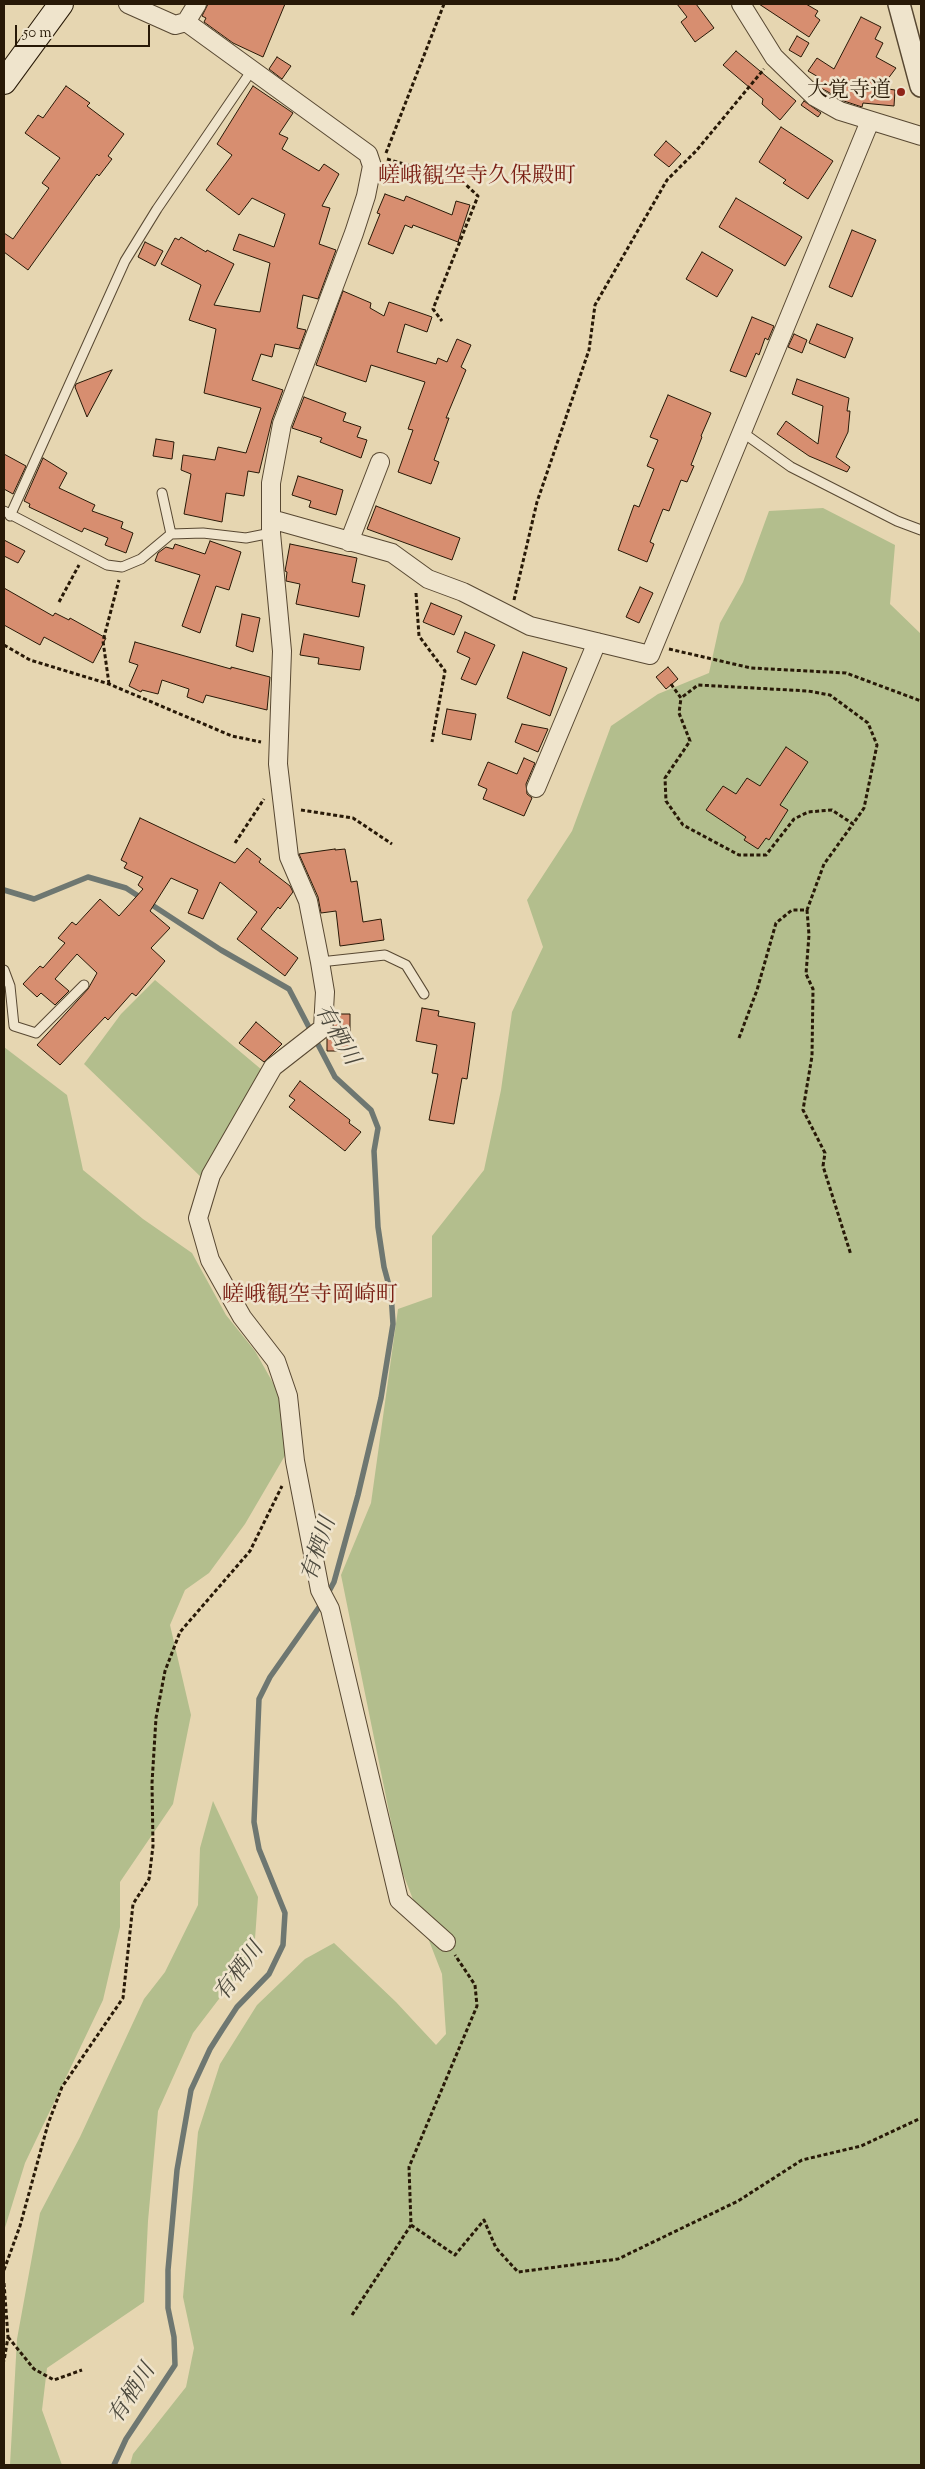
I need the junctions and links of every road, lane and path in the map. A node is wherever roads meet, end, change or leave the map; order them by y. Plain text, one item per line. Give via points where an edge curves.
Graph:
1 (61, 4) edge
2 (128, 4) edge
3 (197, 4) edge
4 (444, 4) edge
5 (741, 4) edge
6 (899, 4) edge
7 (186, 22) junction
8 (774, 57) junction
9 (252, 70) junction
10 (4, 82) edge
11 (921, 86) edge
12 (870, 121) junction
13 (921, 136) edge
14 (442, 321) dead end
15 (742, 432) junction
16 (380, 462) dead end
17 (162, 493) dead end
18 (7, 514) edge
19 (271, 526) junction
20 (921, 530) edge
21 (171, 534) junction
22 (349, 542) junction
23 (86, 554) junction
24 (122, 567) junction
25 (415, 570) junction
26 (59, 602) dead end
27 (506, 612) junction
28 (597, 642) junction
29 (4, 645) edge
30 (654, 646) junction
31 (109, 684) junction
32 (671, 684) dead end
33 (681, 698) junction
34 (921, 701) edge
35 (432, 742) dead end
36 (279, 746) junction
37 (280, 775) junction
38 (536, 788) dead end
39 (283, 808) junction
40 (853, 824) junction
41 (235, 843) dead end
42 (392, 844) dead end
43 (807, 910) junction
44 (320, 962) junction
45 (4, 970) edge
46 (84, 985) dead end
47 (424, 994) dead end
48 (739, 1038) dead end
49 (851, 1255) dead end
50 (295, 1461) junction
51 (446, 1942) joint
52 (921, 2118) edge
53 (411, 2225) junction
54 (4, 2270) edge
55 (4, 2283) edge
56 (352, 2315) dead end
57 (8, 2337) junction
58 (4, 2361) edge
59 (82, 2370) dead end

1 - 10 main road
2 - 7 street via 175,25
3 - 7 street
4 - 14 path via 384,158 462,182 478,196 433,309
5 - 8 street
6 - 11 street
7 - 9 street
8 - 12 street via 815,97 840,111
8 - 27 path via 696,151 667,180 596,305 588,350 536,502 516,598
9 - 18 lane via 157,209 126,261
9 - 19 street via 368,154 372,166 354,233 282,424 271,483
12 - 13 street
12 - 15 street
15 - 20 lane via 791,467
15 - 30 street
16 - 22 street
17 - 21 lane
18 - 23 lane
19 - 21 lane via 246,538 203,533
19 - 22 street
19 - 36 street via 282,651
21 - 24 lane via 141,559
22 - 25 street via 392,554
23 - 24 lane via 107,565
23 - 26 path
24 - 31 path via 103,641
25 - 27 street via 428,579
25 - 35 path via 419,636 445,671
27 - 28 street via 530,626
28 - 30 street via 650,655
28 - 38 street
29 - 31 path via 30,660
30 - 34 path via 751,668 846,673
31 - 36 path via 232,736
32 - 33 path
33 - 40 path via 698,685 830,695 868,723 877,746 864,808
33 - 40 path via 679,713 690,741 665,778 666,801 683,825 739,855 766,855 794,819 808,812 832,810
36 - 37 street
37 - 39 street
37 - 41 path
39 - 42 path via 353,818
39 - 44 street via 289,857 308,901
40 - 43 path via 824,864
43 - 48 path via 792,910 776,923 760,982
43 - 49 path via 806,974 813,990 813,1018 812,1056 803,1110 825,1153 823,1166
44 - 47 lane via 385,955 406,965
44 - 50 street via 325,992 323,1028 273,1067 211,1175 198,1218 210,1260 242,1317 276,1361 288,1396
45 - 46 lane via 10,986 14,1026 36,1033
50 - 51 street via 320,1590 330,1609 399,1900
50 - 54 path via 250,1551 180,1632 165,1671 156,1718 153,1846 149,1879 133,1904 123,1998 62,2087
51 - 53 path via 474,1985 477,2006 409,2167
52 - 53 path via 861,2146 802,2160 738,2201 618,2259 518,2272 496,2248 484,2220 455,2255
53 - 56 path
55 - 57 path
57 - 58 path
57 - 59 path via 34,2370 54,2380

